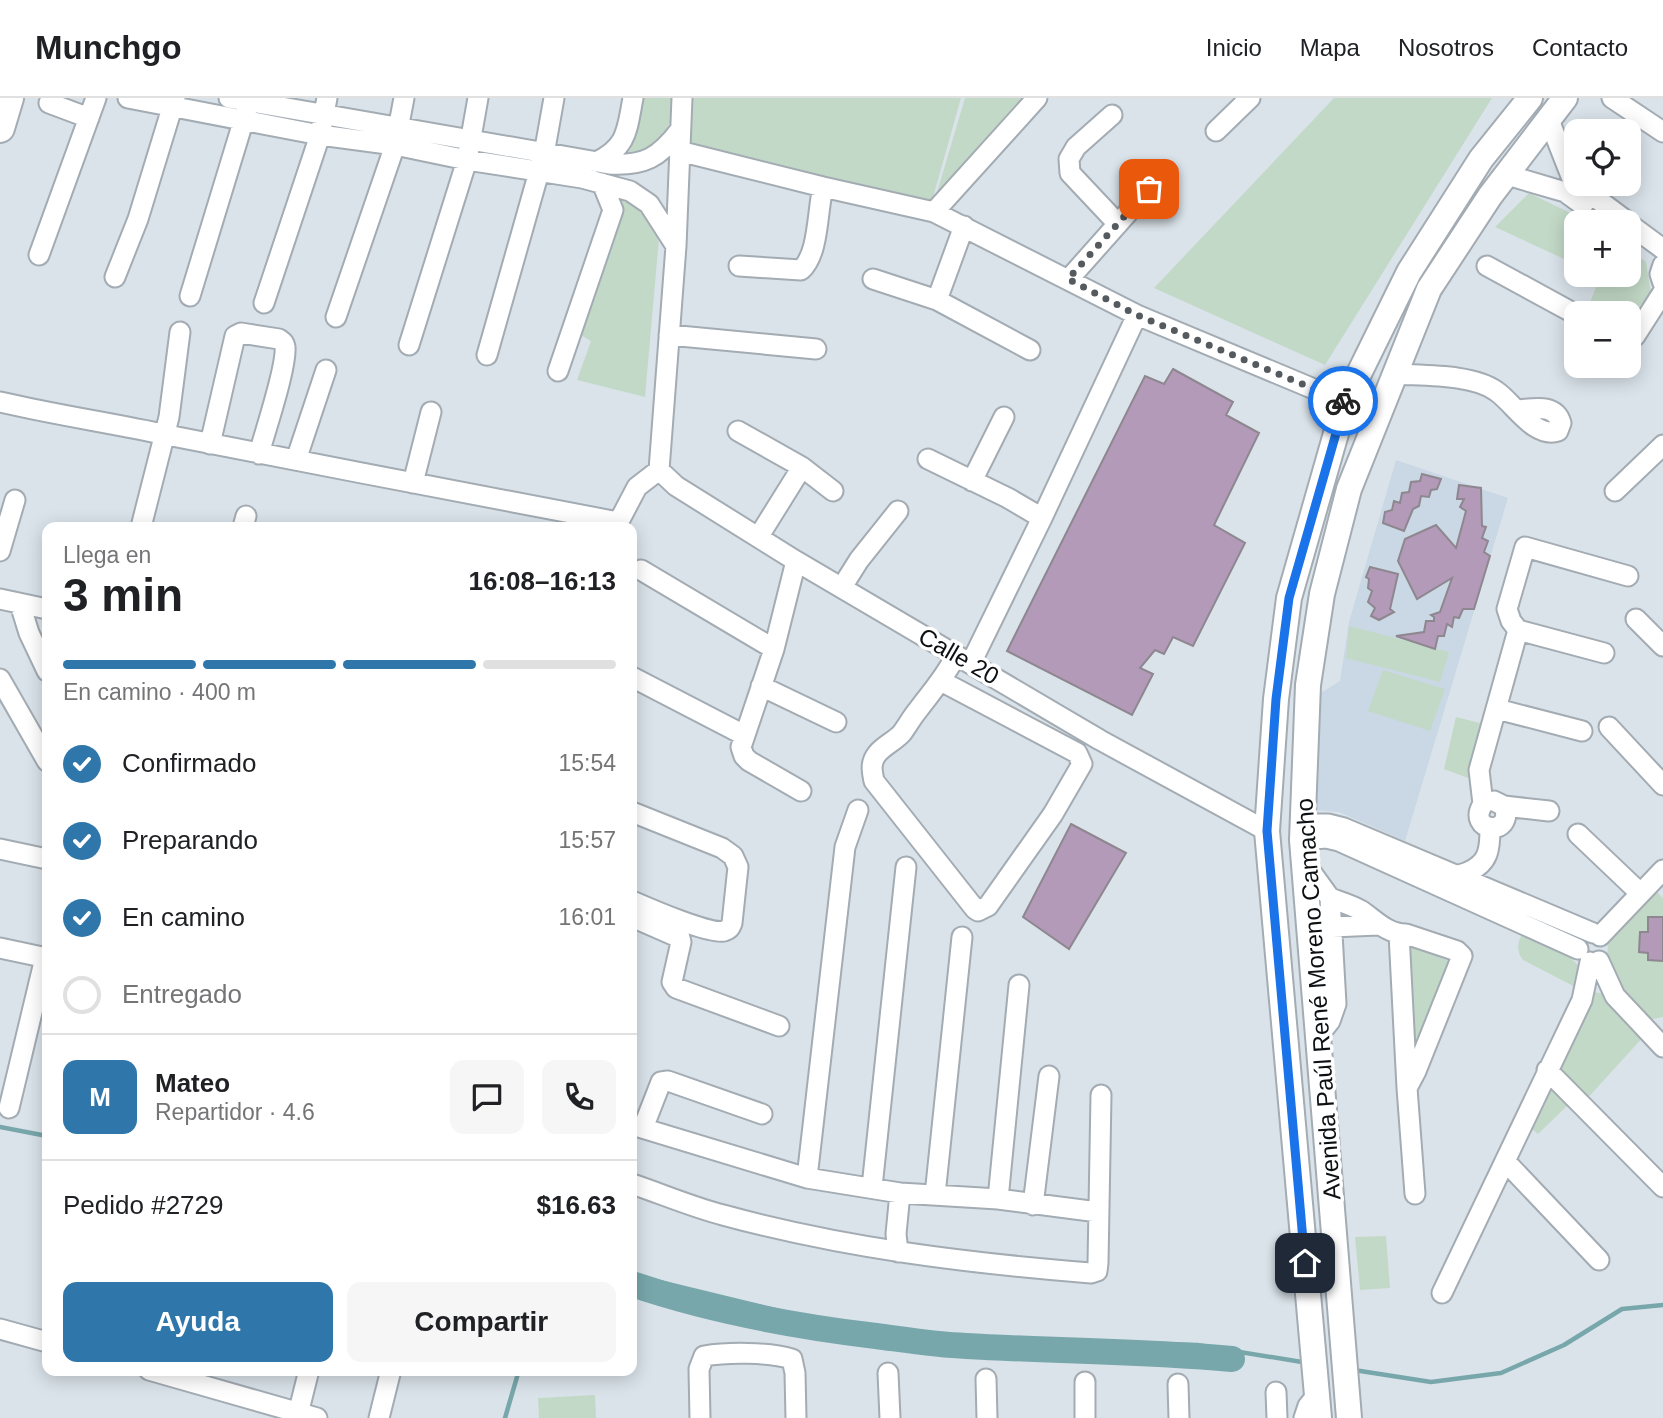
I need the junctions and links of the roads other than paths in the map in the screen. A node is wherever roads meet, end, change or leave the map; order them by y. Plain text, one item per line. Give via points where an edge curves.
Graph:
1 (9, 98) edge
2 (96, 98) edge
3 (128, 98) edge
4 (404, 98) edge
5 (478, 98) edge
6 (554, 98) edge
7 (633, 98) edge
8 (682, 98) edge
9 (1037, 98) edge
10 (1250, 98) edge
11 (1530, 98) edge
12 (1566, 98) edge
13 (1612, 98) edge
14 (49, 103) dead end
15 (174, 103) edge
16 (243, 105) edge
17 (325, 106) edge
18 (1112, 115) dead end
19 (89, 118) junction
20 (1549, 120) junction
21 (0, 128) edge
22 (680, 130) junction
23 (1216, 131) dead end
24 (1663, 132) edge
25 (320, 135) junction
26 (397, 137) junction
27 (471, 139) junction
28 (679, 151) junction
29 (467, 160) junction
30 (542, 162) junction
31 (596, 162) junction
32 (1164, 172) dead end
33 (1507, 175) junction
34 (602, 183) junction
35 (823, 187) junction
36 (1590, 210) edge
37 (1611, 210) edge
38 (934, 212) junction
39 (1118, 224) junction
40 (964, 226) junction
41 (1641, 233) edge
42 (676, 246) junction
43 (1641, 248) edge
44 (1663, 249) edge
45 (39, 256) dead end
46 (1663, 264) edge
47 (739, 266) dead end
48 (1487, 266) dead end
49 (115, 277) dead end
50 (873, 279) dead end
51 (1068, 279) junction
52 (1663, 283) edge
53 (1663, 292) edge
54 (190, 296) dead end
55 (937, 300) junction
56 (264, 303) dead end
57 (1564, 308) edge
58 (1137, 315) junction
59 (336, 317) dead end
60 (1641, 325) edge
61 (180, 332) dead end
62 (669, 335) junction
63 (409, 345) dead end
64 (816, 349) dead end
65 (1030, 350) dead end
66 (487, 355) dead end
67 (326, 370) dead end
68 (558, 371) dead end
69 (1394, 374) junction
70 (0, 401) edge
71 (1345, 402) junction
72 (1517, 410) dead end
73 (431, 412) dead end
74 (1004, 417) dead end
75 (1375, 421) junction
76 (738, 431) dead end
77 (165, 434) junction
78 (209, 444) junction
79 (1663, 444) edge
80 (259, 454) junction
81 (928, 459) dead end
82 (296, 460) junction
83 (802, 467) junction
84 (659, 470) junction
85 (972, 481) junction
86 (413, 483) junction
87 (833, 491) dead end
88 (1615, 491) dead end
89 (15, 500) dead end
90 (898, 511) dead end
91 (1042, 518) junction
92 (142, 522) edge
93 (602, 522) edge
94 (619, 522) edge
95 (758, 536) junction
96 (0, 551) edge
97 (796, 561) junction
98 (641, 570) dead end
99 (1628, 576) dead end
100 (842, 587) junction
101 (0, 599) edge
102 (20, 604) junction
103 (42, 608) edge
104 (1636, 620) dead end
105 (1518, 630) junction
106 (1663, 646) edge
107 (774, 649) junction
108 (1604, 653) dead end
109 (42, 658) edge
110 (964, 659) junction
111 (0, 679) edge
112 (637, 680) edge
113 (941, 681) junction
114 (761, 686) junction
115 (1497, 709) junction
116 (836, 722) dead end
117 (1609, 727) dead end
118 (1582, 731) dead end
119 (744, 735) junction
120 (42, 752) edge
121 (1663, 785) edge
122 (800, 791) dead end
123 (1483, 804) junction
124 (1504, 806) junction
125 (858, 810) dead end
126 (1549, 811) dead end
127 (637, 814) edge
128 (1490, 828) junction
129 (1267, 831) junction
130 (1578, 834) dead end
131 (1303, 842) junction
132 (0, 849) edge
133 (42, 857) edge
134 (906, 867) dead end
135 (1663, 870) edge
136 (1451, 882) junction
137 (1640, 893) junction
138 (1330, 898) junction
139 (637, 903) edge
140 (637, 919) edge
141 (1378, 925) junction
142 (1332, 927) junction
143 (1399, 934) junction
144 (1596, 934) junction
145 (962, 937) dead end
146 (0, 948) edge
147 (42, 957) edge
148 (1589, 957) junction
149 (42, 974) edge
150 (1019, 985) dead end
151 (779, 1026) dead end
152 (1658, 1034) edge
153 (1318, 1036) junction
154 (1547, 1070) junction
155 (1049, 1076) dead end
156 (1407, 1088) junction
157 (1101, 1095) dead end
158 (9, 1108) dead end
159 (762, 1114) dead end
160 (637, 1126) edge
161 (1505, 1161) junction
162 (807, 1178) junction
163 (637, 1186) edge
164 (872, 1187) junction
165 (1663, 1187) edge
166 (900, 1193) junction
167 (1415, 1194) dead end
168 (935, 1195) junction
169 (998, 1199) junction
170 (1034, 1205) junction
171 (1098, 1212) junction
172 (898, 1252) junction
173 (1600, 1260) dead end
174 (1442, 1293) dead end
175 (0, 1329) edge
176 (42, 1341) edge
177 (888, 1373) dead end
178 (307, 1376) edge
179 (390, 1376) edge
180 (199, 1377) edge
181 (986, 1379) dead end
182 (1085, 1382) dead end
183 (1178, 1384) dead end
184 (1316, 1385) edge
185 (1276, 1392) dead end
186 (297, 1415) edge
187 (317, 1418) edge
188 (379, 1418) edge
189 (700, 1418) edge
190 (796, 1418) edge
191 (890, 1418) edge
192 (987, 1418) edge
193 (1085, 1418) edge
194 (1179, 1418) edge
195 (1277, 1418) edge
196 (1304, 1418) edge
197 (1349, 1418) edge

1 - 21 highway
2 - 19 street
3 - 15 street
4 - 26 street
5 - 27 street
6 - 30 street
7 - 31 street via 625,136 611,155
8 - 22 street
9 - 38 street
10 - 23 street
11 - 71 main road, Avenida Paúl René Moreno Camacho via 1481,159 1409,272
12 - 20 main road, Avenida Paúl René Moreno Camacho
13 - 24 street
14 - 19 street
15 - 16 street
15 - 49 street
16 - 17 street
16 - 25 street
16 - 54 street
17 - 25 street
17 - 26 street
18 - 39 street via 1069,159 1070,173
19 - 45 street
20 - 33 main road, Avenida Paúl René Moreno Camacho
20 - 37 street via 1573,181
22 - 28 street
22 - 31 street via 654,157 632,165
25 - 26 street
25 - 56 street
26 - 27 street
26 - 29 street
26 - 59 street
27 - 29 street
27 - 30 street
28 - 35 street
28 - 42 street
29 - 30 street
29 - 63 street
30 - 31 street
30 - 34 street
30 - 66 street
32 - 39 street
33 - 36 street via 1565,192
33 - 69 main road, Avenida Paúl René Moreno Camacho via 1429,289
34 - 42 street via 630,191 649,204
34 - 68 street via 613,210
35 - 38 street
35 - 47 street via 808,263 800,270
38 - 40 street
39 - 51 street
40 - 51 street
40 - 55 street
41 - 44 street
42 - 62 street
43 - 46 street
46 - 52 street
48 - 57 street
50 - 55 street
51 - 58 street
53 - 60 street
55 - 65 street
58 - 71 street
58 - 91 street
61 - 77 street
62 - 64 street
62 - 84 street
67 - 82 street
69 - 72 street via 1477,382 1493,388
69 - 75 main road, Avenida Paúl René Moreno Camacho
70 - 77 street
71 - 75 street
71 - 129 main road, Avenida Paúl René Moreno Camacho via 1289,598
73 - 86 street
74 - 85 street
75 - 131 main road, Avenida Paúl René Moreno Camacho via 1349,489 1322,593 1308,685
76 - 83 street
77 - 78 street
77 - 92 street
78 - 80 street
78 - 80 street via 236,336 279,338 285,349
79 - 88 street
80 - 82 street
81 - 85 street
82 - 86 street
83 - 87 street
83 - 95 street
84 - 94 street via 638,487
84 - 95 street, Calle 20 via 676,486
85 - 91 street
86 - 93 street
89 - 96 street
90 - 100 street
91 - 110 street
95 - 97 street, Calle 20
97 - 100 street, Calle 20
97 - 107 street
98 - 107 street
99 - 105 street via 1525,547 1507,608
100 - 110 street, Calle 20
101 - 102 street
102 - 103 street
102 - 109 street
104 - 106 street
105 - 108 street
105 - 115 street
107 - 114 street
110 - 113 street
110 - 129 street, Calle 20
111 - 120 street
112 - 119 street
113 - 113 street via 1077,753 1082,764 1040,834 988,906 978,911 874,781 872,765 878,752 903,732
114 - 116 street
114 - 119 street
115 - 118 street
115 - 123 street via 1479,770
117 - 121 street
119 - 122 street via 741,747 749,761
123 - 124 street via 1490,800
123 - 128 street via 1479,818
124 - 126 street
124 - 128 street via 1504,821
125 - 162 street via 844,858
127 - 139 street via 722,848 738,867 732,923 724,931 703,928
128 - 136 street via 1490,850 1484,862
129 - 184 main road, Avenida Paúl René Moreno Camacho
130 - 137 street
131 - 136 street via 1339,841
131 - 138 street
131 - 153 main road, Avenida Paúl René Moreno Camacho
132 - 133 street
134 - 164 street
135 - 137 street
136 - 144 street
136 - 148 street
137 - 144 street
138 - 141 street via 1363,912
138 - 142 street
140 - 151 street via 680,938 672,982 676,988
141 - 142 street
141 - 143 street
142 - 153 street via 1336,1004
143 - 156 street
143 - 156 street via 1462,956
144 - 148 street via 1607,946 1606,952
145 - 168 street
146 - 147 street
148 - 152 street via 1615,996
148 - 154 street via 1582,1000
149 - 158 street
150 - 169 street
153 - 197 main road, Avenida Paúl René Moreno Camacho
154 - 161 street
154 - 165 street
155 - 170 street
156 - 167 street
157 - 171 street
159 - 160 street via 668,1081 661,1082
160 - 162 street
161 - 173 street
161 - 174 street
162 - 164 street
163 - 172 street via 721,1215
164 - 166 street
166 - 168 street
166 - 172 street
168 - 169 street
169 - 170 street
170 - 171 street
171 - 172 street via 1097,1271 1091,1273
175 - 176 street
177 - 191 street
178 - 186 street
179 - 188 street
180 - 186 street
181 - 192 street
182 - 193 street
183 - 194 street
184 - 196 street
185 - 195 street
186 - 187 street
189 - 190 street via 699,1369 704,1356 716,1354 792,1359

